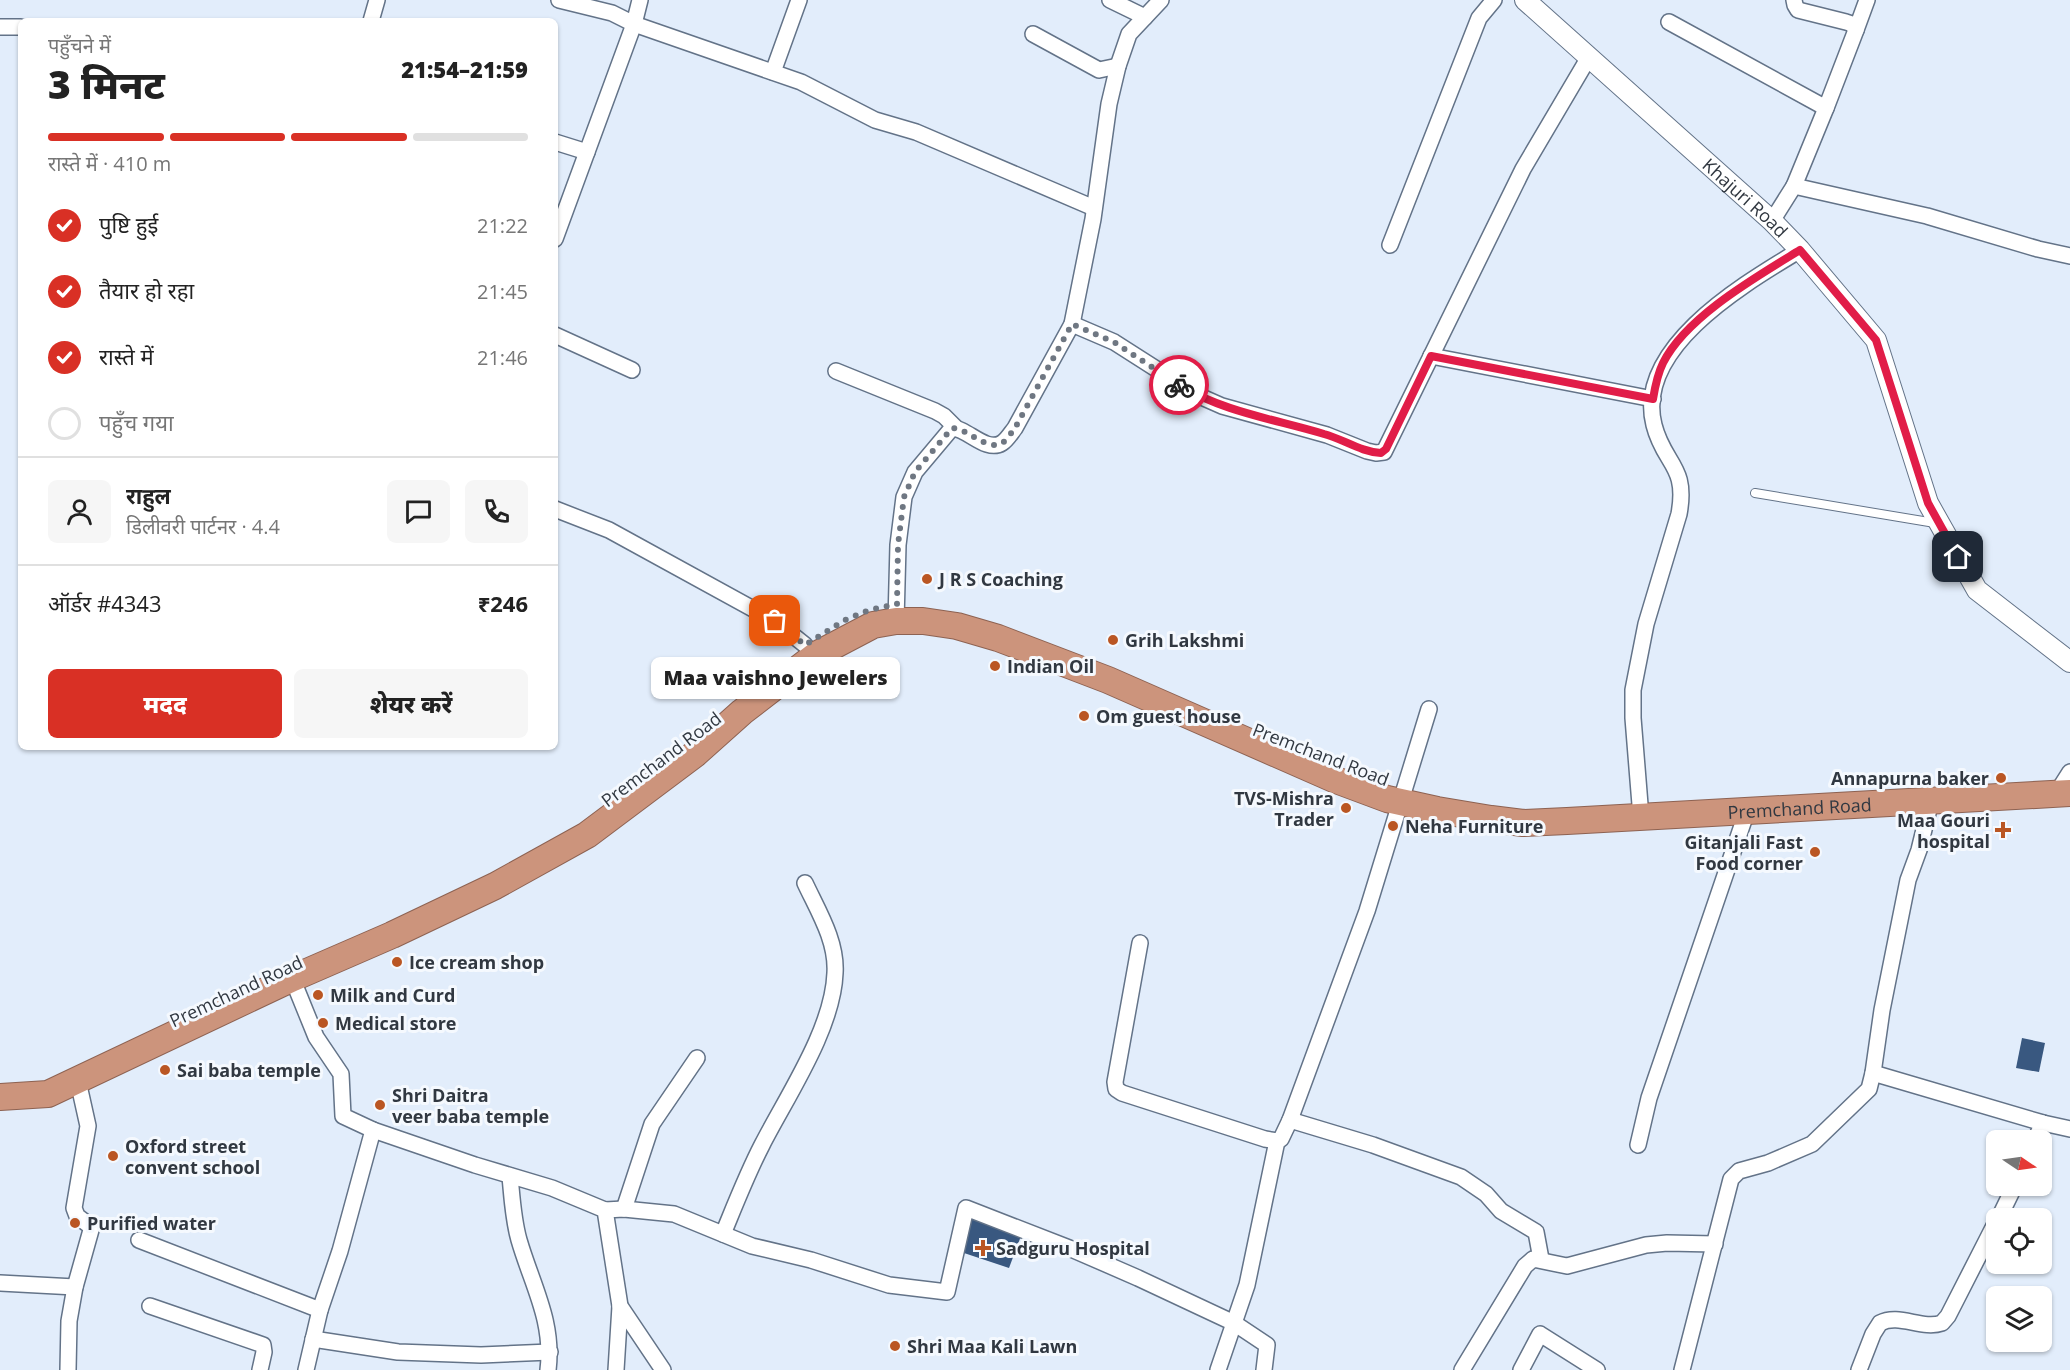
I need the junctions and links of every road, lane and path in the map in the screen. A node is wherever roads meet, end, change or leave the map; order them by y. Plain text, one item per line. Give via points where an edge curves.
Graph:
1 (377, 0) edge
2 (559, 0) edge
3 (640, 0) edge
4 (799, 0) edge
5 (1110, 0) edge
6 (1161, 0) edge
7 (1494, 0) edge
8 (1525, 0) edge
9 (1794, 0) edge
10 (1868, 0) edge
11 (1145, 17) junction
12 (372, 18) edge
13 (1669, 22) dead end
14 (634, 24) junction
15 (0, 27) edge
16 (18, 27) edge
17 (1856, 30) junction
18 (1033, 34) dead end
19 (1589, 57) junction
20 (1118, 66) junction
21 (773, 72) junction
22 (1827, 108) junction
23 (558, 143) edge
24 (587, 152) junction
25 (1794, 186) junction
26 (1094, 208) junction
27 (1772, 221) junction
28 (558, 231) edge
29 (1390, 245) dead end
30 (1800, 250) junction
31 (2070, 256) edge
32 (1072, 324) junction
33 (558, 336) edge
34 (1431, 356) junction
35 (632, 370) dead end
36 (836, 371) dead end
37 (1653, 399) junction
38 (955, 428) junction
39 (1755, 493) dead end
40 (558, 510) edge
41 (1939, 523) junction
42 (896, 612) junction
43 (805, 645) junction
44 (2070, 662) edge
45 (1430, 709) dead end
46 (2070, 772) edge
47 (2063, 793) edge
48 (1403, 794) junction
49 (1931, 801) junction
50 (1747, 811) junction
51 (1641, 817) junction
52 (805, 883) dead end
53 (1140, 943) dead end
54 (290, 972) junction
55 (697, 1058) dead end
56 (1873, 1073) junction
57 (78, 1081) junction
58 (1, 1097) edge
59 (1290, 1120) junction
60 (2043, 1124) junction
61 (2070, 1129) edge
62 (374, 1130) junction
63 (2040, 1130) edge
64 (1277, 1141) junction
65 (1638, 1145) dead end
66 (510, 1176) junction
67 (624, 1209) junction
68 (605, 1210) junction
69 (723, 1234) junction
70 (139, 1240) dead end
71 (1986, 1242) edge
72 (1715, 1244) junction
73 (1541, 1259) junction
74 (0, 1283) edge
75 (75, 1287) junction
76 (150, 1306) dead end
77 (620, 1306) junction
78 (320, 1310) junction
79 (1234, 1323) junction
80 (313, 1339) junction
81 (550, 1352) junction
82 (68, 1370) edge
83 (260, 1370) edge
84 (306, 1370) edge
85 (548, 1370) edge
86 (616, 1370) edge
87 (663, 1370) edge
88 (1218, 1370) edge
89 (1264, 1370) edge
90 (1462, 1370) edge
91 (1521, 1370) edge
92 (1597, 1370) edge
93 (1682, 1370) edge
94 (1859, 1370) edge

1 - 12 street
2 - 14 street via 612,13
3 - 14 street
4 - 21 street
5 - 11 street
6 - 11 street
7 - 29 street via 1479,18
8 - 19 street, Khajuri Road
9 - 17 street via 1798,9 1852,24
10 - 17 street
11 - 20 street via 1129,34
13 - 22 street
14 - 21 street
14 - 24 street
15 - 16 street
17 - 22 street
18 - 20 street via 1099,70
19 - 27 street, Khajuri Road
19 - 34 street via 1523,169
20 - 26 street
21 - 26 street via 875,120 916,132
22 - 25 street
23 - 24 street
24 - 28 street
25 - 27 street
25 - 31 street via 1927,216
26 - 32 street
27 - 30 street, Khajuri Road
30 - 37 street via 1747,282 1693,325 1663,363
30 - 41 street, Khajuri Road via 1876,340 1928,503
32 - 34 street via 1114,342 1197,395 1222,406 1376,453 1386,449
32 - 38 street via 1015,428 1001,444 991,445
33 - 35 street
34 - 37 street
36 - 38 street via 935,411
37 - 51 street via 1653,422 1677,470 1682,496 1646,624 1633,690
38 - 42 street via 948,430 915,472 904,497
39 - 41 lane
40 - 43 street via 609,530 775,621
41 - 44 street, Khajuri Road via 1977,590
42 - 43 highway, Premchand Road via 869,610
42 - 48 highway, Premchand Road via 998,638 1108,680 1387,799
42 - 54 highway, Premchand Road via 816,655 587,835 452,907
43 - 54 highway, Premchand Road via 601,805 448,896
45 - 48 street
46 - 47 street
47 - 49 highway, Premchand Road
48 - 51 highway, Premchand Road via 1437,810 1512,821
48 - 59 street via 1367,911
49 - 50 highway, Premchand Road
49 - 56 street via 1908,880
50 - 51 highway, Premchand Road
50 - 65 street via 1649,1098
52 - 69 street via 834,953 832,995 808,1058 760,1148
53 - 64 street via 1116,1089
54 - 57 highway, Premchand Road
54 - 58 highway, Premchand Road via 209,1002 92,1059
54 - 62 street via 316,1038 341,1074 343,1116
55 - 67 street via 651,1124
56 - 60 street
56 - 72 street via 1869,1089 1812,1144 1734,1174
57 - 58 highway, Premchand Road via 48,1094
57 - 75 street via 88,1126 74,1208 91,1230
59 - 64 street via 1284,1136
59 - 73 street via 1461,1177 1501,1211 1536,1232
60 - 61 street
60 - 63 street
62 - 66 street
62 - 78 street
64 - 79 street via 1250,1274
66 - 68 street
66 - 81 street via 514,1221 543,1305
67 - 68 street
67 - 69 street via 674,1214
68 - 77 street
69 - 79 street via 752,1246 888,1284 947,1292 966,1208 1110,1266
70 - 78 street
71 - 94 street via 1942,1323 1880,1323
72 - 73 street via 1647,1245 1567,1266
72 - 93 street
73 - 90 street via 1529,1261
74 - 75 street
75 - 82 street via 69,1321
76 - 83 street via 261,1343 265,1349
77 - 86 street
77 - 87 street
78 - 80 street
79 - 88 street
79 - 89 street via 1267,1345
80 - 81 street via 398,1352
80 - 84 street
81 - 85 street
91 - 92 street via 1540,1334

